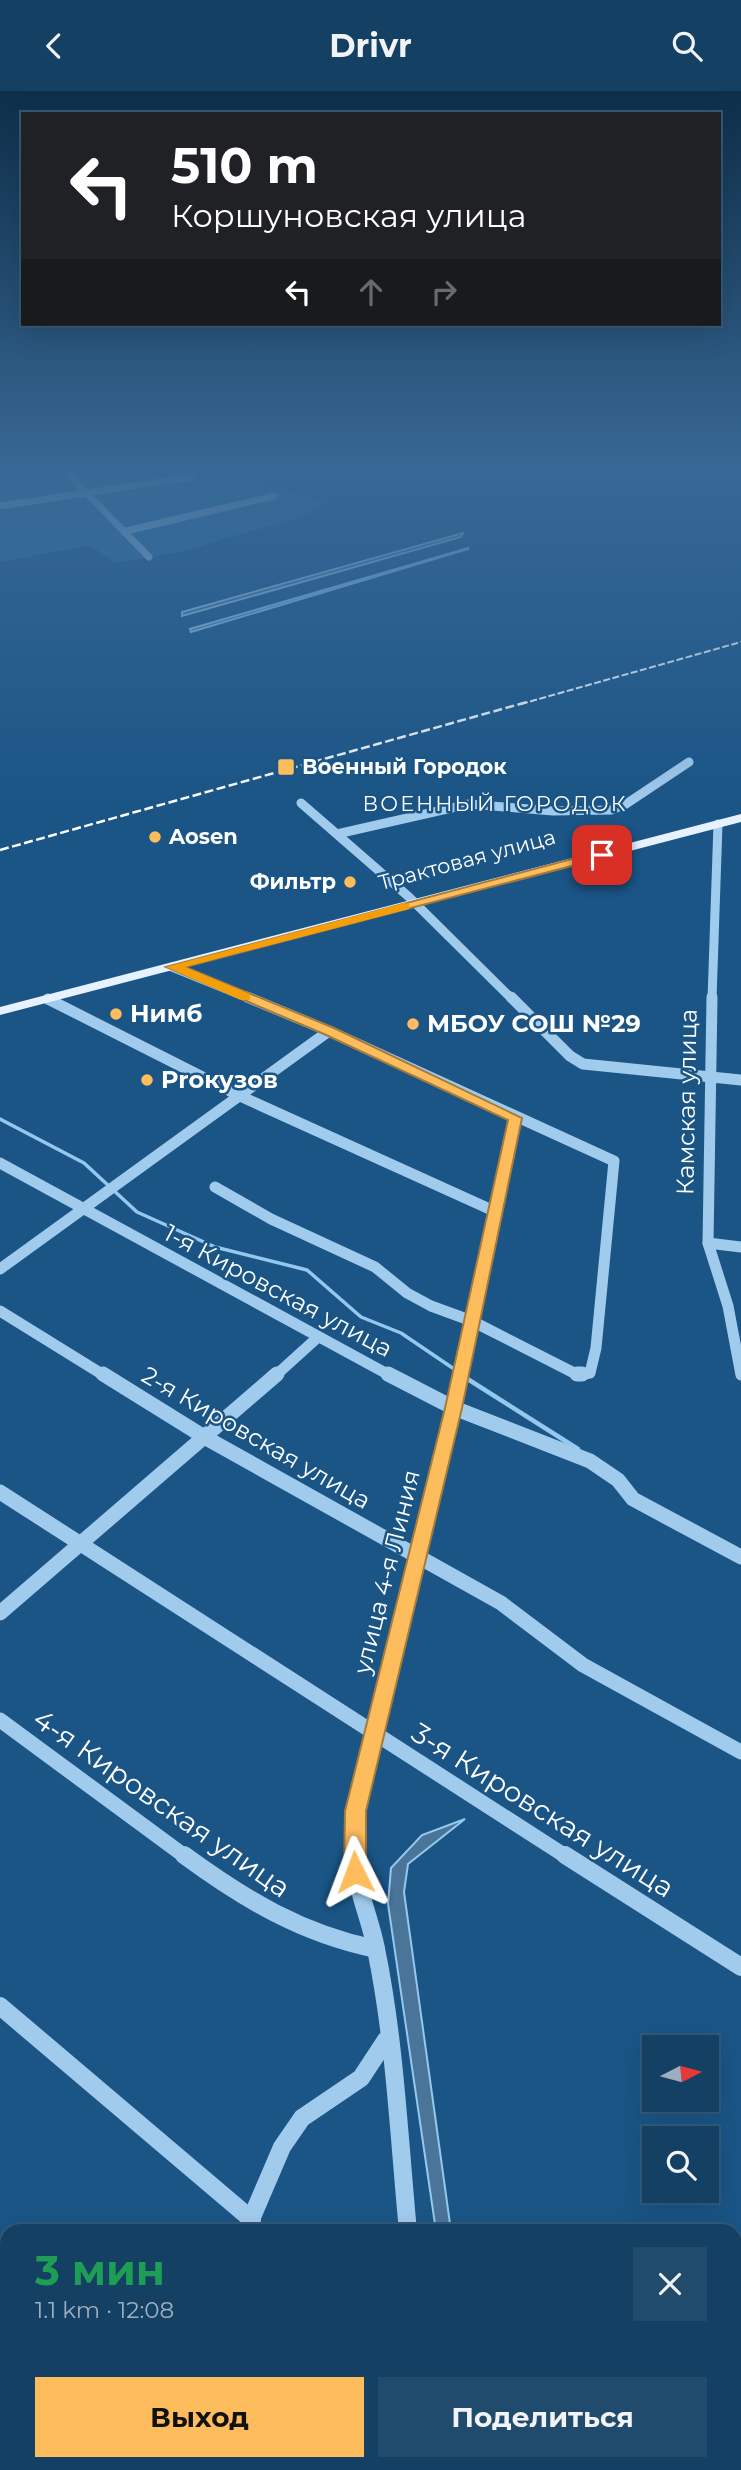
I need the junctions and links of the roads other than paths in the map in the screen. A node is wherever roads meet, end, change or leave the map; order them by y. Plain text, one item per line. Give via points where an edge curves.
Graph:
1 (689, 762) dead end
2 (301, 803) dead end
3 (741, 810) edge
4 (741, 818) edge
5 (718, 824) junction
6 (337, 834) junction
7 (413, 900) junction
8 (172, 967) junction
9 (48, 999) junction
10 (0, 1002) edge
11 (0, 1011) edge
12 (329, 1031) junction
13 (711, 1077) junction
14 (741, 1080) edge
15 (240, 1095) junction
16 (515, 1118) junction
17 (0, 1163) edge
18 (215, 1187) dead end
19 (83, 1209) junction
20 (494, 1210) junction
21 (708, 1243) junction
22 (741, 1247) edge
23 (0, 1269) edge
24 (0, 1311) edge
25 (472, 1321) junction
26 (317, 1338) junction
27 (741, 1375) edge
28 (454, 1408) junction
29 (206, 1438) junction
30 (0, 1492) edge
31 (81, 1544) junction
32 (741, 1557) edge
33 (418, 1558) junction
34 (0, 1613) edge
35 (0, 1720) edge
36 (375, 1735) junction
37 (741, 1752) edge
38 (376, 1949) junction
39 (741, 1966) edge
40 (0, 2005) edge
41 (386, 2040) junction
42 (247, 2224) edge
43 (250, 2224) edge
44 (407, 2224) edge

1 - 6 street via 611,810 469,804
2 - 6 street
3 - 7 main road, Трактовая улица
4 - 5 main road, Трактовая улица
5 - 7 main road, Трактовая улица
5 - 13 street, Камская улица
6 - 7 street
7 - 8 main road, Трактовая улица
7 - 10 main road, Трактовая улица
7 - 13 street via 583,1064
8 - 9 main road, Трактовая улица
8 - 12 street
9 - 11 main road, Трактовая улица
9 - 15 street
12 - 15 street
12 - 16 street
13 - 14 street
13 - 21 street, Камская улица
15 - 19 street
15 - 20 street
16 - 20 street, улица 4-я Линия
16 - 25 street via 614,1161 590,1373 578,1375
17 - 19 street, 1-я Кировская улица
18 - 25 street via 374,1267 407,1293
19 - 23 street
19 - 26 street, 1-я Кировская улица
20 - 25 street, улица 4-я Линия
21 - 22 street
21 - 27 street, Камская улица via 728,1306
24 - 29 street, 2-я Кировская улица
25 - 28 street, улица 4-я Линия
26 - 28 street, 1-я Кировская улица
26 - 29 street
28 - 32 street via 590,1461 618,1480 633,1499
28 - 33 street, улица 4-я Линия
29 - 31 street
29 - 33 street, 2-я Кировская улица
30 - 31 street, 3-я Кировская улица
31 - 34 street
31 - 36 street, 3-я Кировская улица
33 - 36 street, улица 4-я Линия
33 - 37 street, 2-я Кировская улица via 501,1603 583,1665
35 - 38 street, 4-я Кировская улица via 241,1896 323,1939
36 - 38 street, улица 4-я Линия via 355,1811 353,1849
36 - 39 street, 3-я Кировская улица
38 - 41 street, улица 4-я Линия
40 - 42 street
41 - 43 street via 361,2078 302,2118 282,2147
41 - 44 street, улица 4-я Линия

